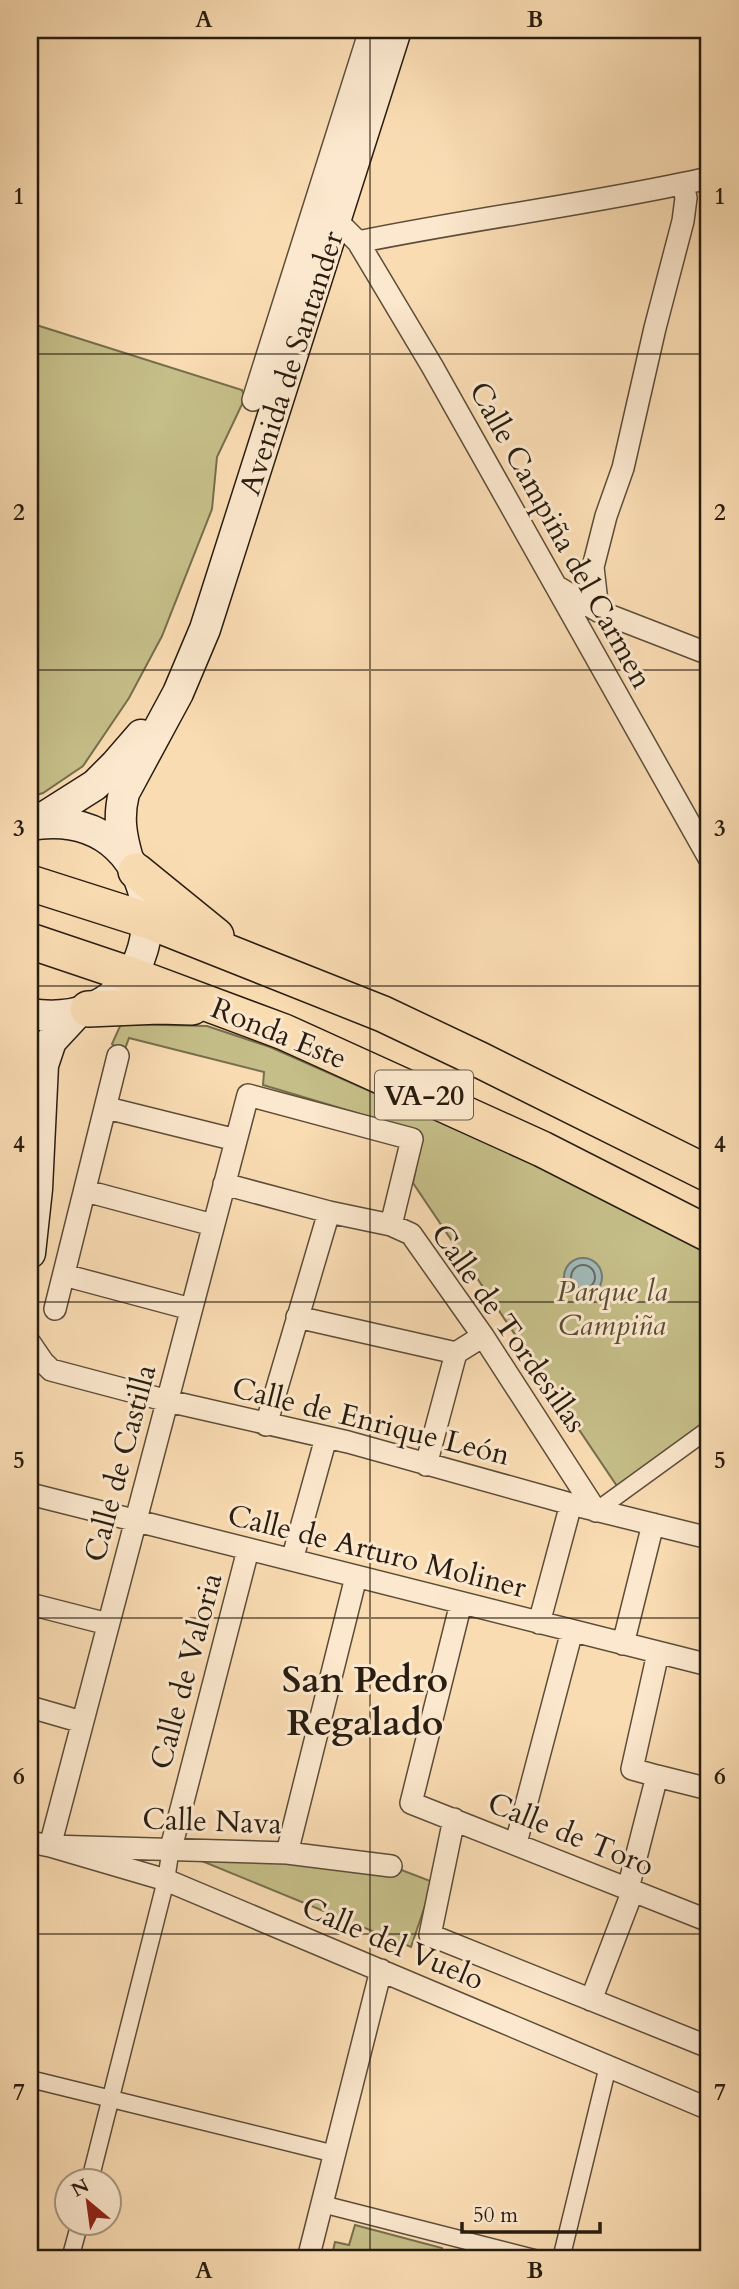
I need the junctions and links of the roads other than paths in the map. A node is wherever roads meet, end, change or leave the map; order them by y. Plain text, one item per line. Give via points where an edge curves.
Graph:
1 (370, 30) edge
2 (396, 30) edge
3 (709, 178) edge
4 (335, 183) junction
5 (682, 184) junction
6 (337, 220) junction
7 (358, 242) junction
8 (253, 400) dead end
9 (555, 584) junction
10 (598, 611) junction
11 (709, 654) edge
12 (178, 693) junction
13 (31, 825) edge
14 (709, 858) edge
15 (132, 865) junction
16 (30, 883) edge
17 (149, 921) junction
18 (30, 942) edge
19 (243, 957) junction
20 (131, 975) junction
21 (219, 1009) junction
22 (82, 1011) junction
23 (30, 1014) edge
24 (118, 1056) dead end
25 (107, 1108) junction
26 (236, 1140) junction
27 (709, 1174) edge
28 (224, 1184) junction
29 (86, 1191) junction
30 (329, 1212) junction
31 (214, 1225) junction
32 (390, 1225) junction
33 (709, 1234) edge
34 (30, 1253) edge
35 (64, 1275) junction
36 (55, 1309) dead end
37 (191, 1309) junction
38 (297, 1317) junction
39 (483, 1336) junction
40 (30, 1343) edge
41 (456, 1353) junction
42 (168, 1401) junction
43 (266, 1424) junction
44 (709, 1429) edge
45 (326, 1438) junction
46 (426, 1465) junction
47 (30, 1494) edge
48 (571, 1504) junction
49 (596, 1510) junction
50 (134, 1521) junction
51 (653, 1524) junction
52 (709, 1538) edge
53 (248, 1550) junction
54 (292, 1560) junction
55 (356, 1577) junction
56 (461, 1603) junction
57 (30, 1604) edge
58 (539, 1623) junction
59 (108, 1624) junction
60 (572, 1631) junction
61 (623, 1644) junction
62 (658, 1653) junction
63 (709, 1665) edge
64 (30, 1707) edge
65 (82, 1722) junction
66 (657, 1776) junction
67 (709, 1789) edge
68 (454, 1819) junction
69 (516, 1843) junction
70 (40, 1844) edge
71 (171, 1848) junction
72 (287, 1853) junction
73 (391, 1867) dead end
74 (166, 1880) junction
75 (630, 1889) junction
76 (709, 1920) edge
77 (382, 1970) junction
78 (591, 2000) junction
79 (709, 2047) edge
80 (608, 2066) junction
81 (30, 2078) edge
82 (111, 2099) junction
83 (709, 2109) edge
84 (335, 2154) junction
85 (94, 2166) edge
86 (322, 2204) junction
87 (76, 2236) edge
88 (70, 2259) edge
89 (308, 2259) edge
90 (538, 2259) edge
91 (561, 2259) edge

1 - 4 street, Avenida de Santander
2 - 4 main road, Avenida de Santander
3 - 5 street
4 - 6 main road, Avenida de Santander
4 - 8 street, Avenida de Santander
5 - 7 street
5 - 10 street, Calle Campiña del Carmen via 686,198 683,221 623,468 593,567
6 - 7 street, Calle Campiña del Carmen
6 - 12 main road, Avenida de Santander via 205,629
7 - 9 street, Calle Campiña del Carmen
9 - 10 street
9 - 14 street, Calle Campiña del Carmen
10 - 11 street
12 - 13 main road, Avenida de Santander via 95,785
12 - 15 main road, Avenida de Santander via 124,793 120,829
13 - 15 main road via 76,825 99,835
15 - 17 main road, Avenida de Santander via 146,898
15 - 19 highway
16 - 17 highway, Ronda Este / VA-20
17 - 19 highway, Ronda Este / VA-20
17 - 20 main road via 145,947
18 - 20 highway, Ronda Este / VA-20
19 - 27 highway, Ronda Este / VA-20 via 480,1059
20 - 21 highway, Ronda Este / VA-20
20 - 22 main road via 117,991
21 - 22 highway via 159,1006
21 - 33 highway, Ronda Este / VA-20 via 284,1032 423,1094
22 - 23 main road
22 - 34 main road via 51,1041 43,1065
24 - 25 street
25 - 26 street
25 - 29 street
26 - 28 street, Calle de Castilla
26 - 32 street, Calle de Castilla via 247,1095 412,1139
28 - 30 street, Calle de Tordesillas
28 - 31 street, Calle de Castilla
29 - 31 street
29 - 35 street
30 - 32 street, Calle de Tordesillas
30 - 38 street
31 - 37 street, Calle de Castilla
32 - 39 street, Calle de Tordesillas via 411,1234
35 - 36 street
35 - 37 street
37 - 42 street, Calle de Castilla
38 - 41 street
38 - 43 street
39 - 41 street
39 - 49 street, Calle de Tordesillas
40 - 42 street, Calle de Enrique León via 51,1370
41 - 46 street
42 - 43 street, Calle de Enrique León
42 - 50 street, Calle de Castilla
43 - 45 street, Calle de Enrique León
44 - 49 street
45 - 46 street, Calle de Enrique León
45 - 54 street
46 - 48 street, Calle de Enrique León
47 - 50 street, Calle de Arturo Moliner
48 - 49 street, Calle de Enrique León
48 - 58 street
49 - 51 street, Calle de Enrique León
50 - 53 street, Calle de Arturo Moliner
50 - 59 street, Calle de Castilla
51 - 52 street, Calle de Enrique León
51 - 61 street
53 - 54 street, Calle de Arturo Moliner
53 - 71 street, Calle de Valoria
54 - 55 street, Calle de Arturo Moliner
55 - 56 street, Calle de Arturo Moliner
55 - 72 street
56 - 58 street, Calle de Arturo Moliner
56 - 68 street, Calle de Toro via 411,1803
57 - 59 street
58 - 60 street, Calle de Arturo Moliner
59 - 65 street, Calle de Castilla
60 - 61 street, Calle de Arturo Moliner
60 - 69 street
61 - 62 street, Calle de Arturo Moliner
62 - 63 street, Calle de Arturo Moliner
62 - 66 street via 632,1769
64 - 65 street
65 - 70 street, Calle de Castilla
66 - 67 street
66 - 75 street
68 - 69 street, Calle de Toro
68 - 78 street, Calle del Vuelo via 430,1935
69 - 75 street, Calle de Toro
70 - 71 street, Calle Nava
70 - 74 street, Calle del Vuelo
71 - 72 street, Calle Nava
71 - 74 street
72 - 73 street, Calle Nava
74 - 77 street, Calle del Vuelo
74 - 82 street
75 - 76 street, Calle de Toro
75 - 78 street via 631,1898
77 - 80 street, Calle del Vuelo
77 - 84 street
78 - 79 street, Calle del Vuelo
80 - 83 street, Calle del Vuelo
80 - 91 street
81 - 82 street
82 - 84 street
82 - 85 street
84 - 86 street
86 - 89 street
86 - 90 street
87 - 88 street

